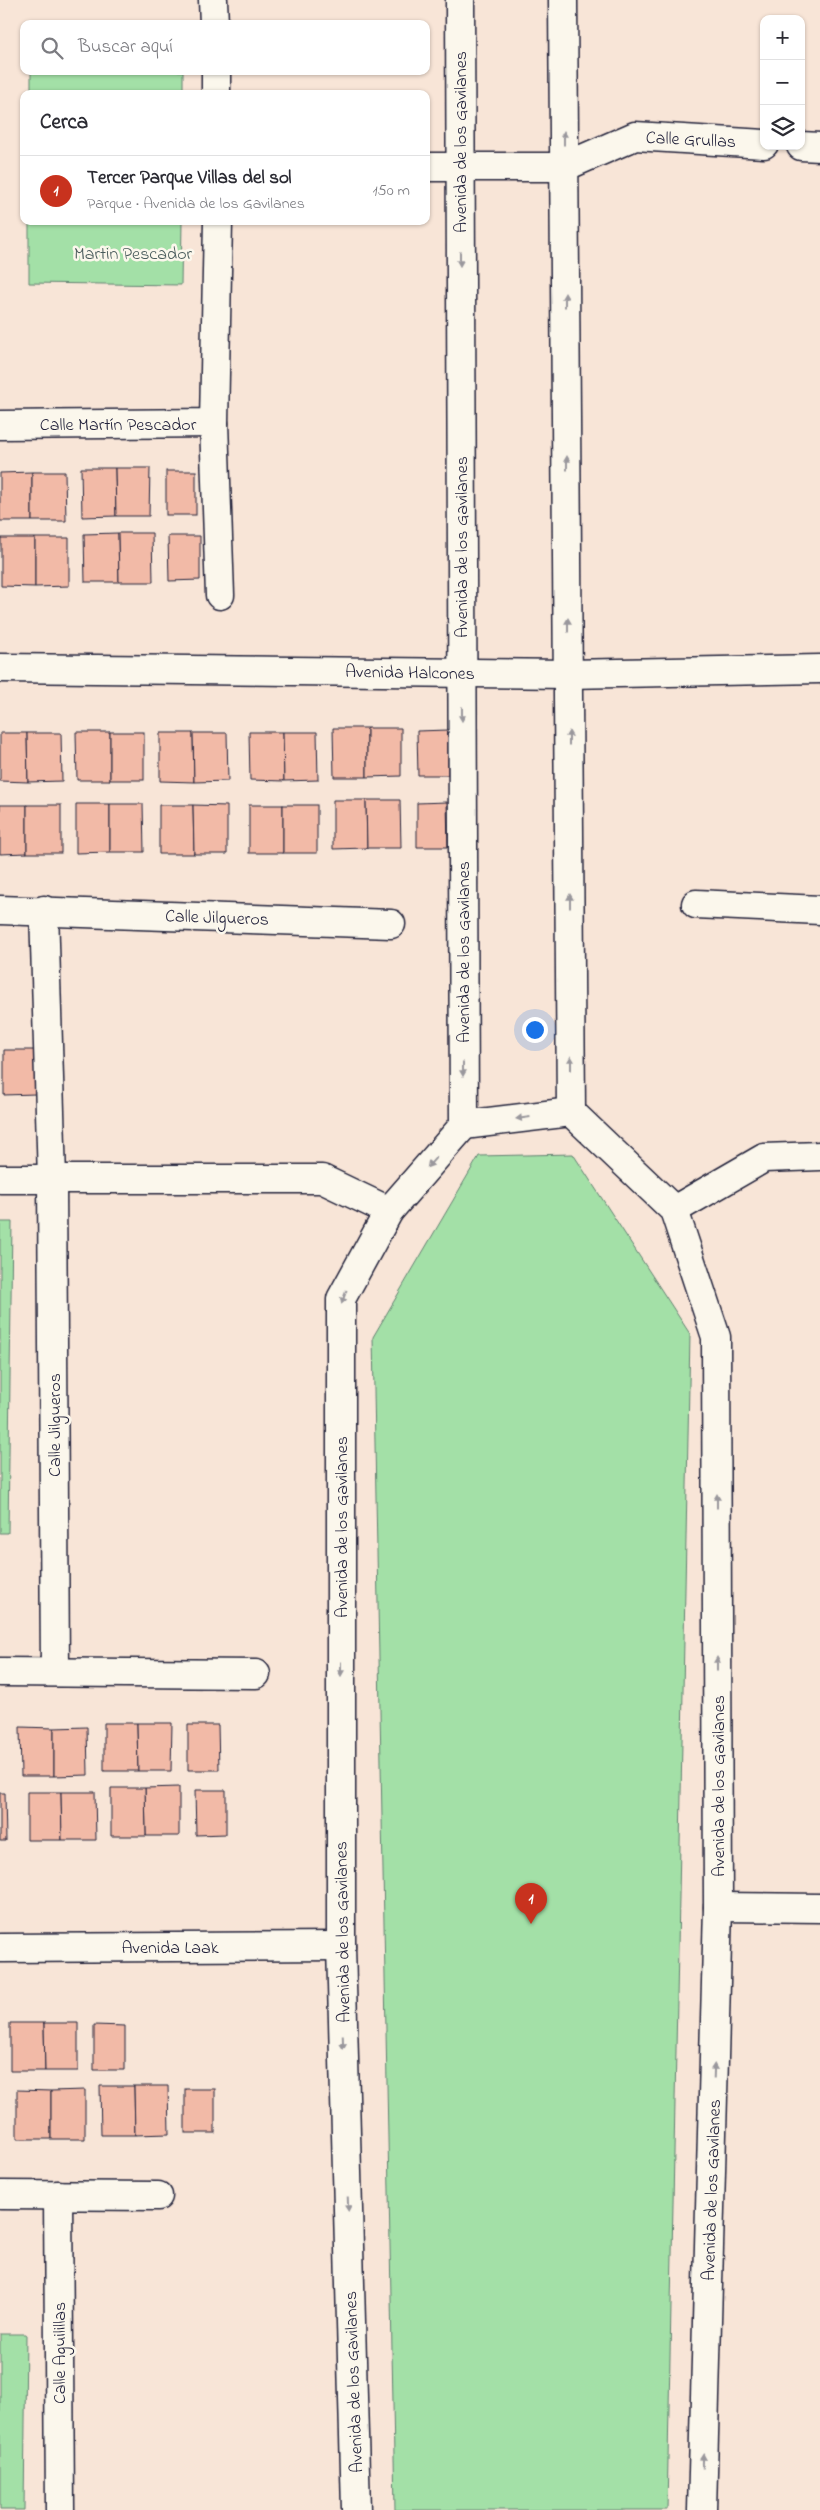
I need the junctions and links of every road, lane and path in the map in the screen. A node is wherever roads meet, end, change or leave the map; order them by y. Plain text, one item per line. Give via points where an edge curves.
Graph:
1 (213, 0) edge
2 (460, 0) edge
3 (563, 0) edge
4 (214, 20) edge
5 (216, 75) edge
6 (216, 90) edge
7 (760, 144) edge
8 (805, 146) edge
9 (820, 147) edge
10 (430, 167) edge
11 (460, 167) junction
12 (564, 167) junction
13 (218, 225) edge
14 (214, 423) junction
15 (0, 424) edge
16 (220, 595) dead end
17 (0, 668) edge
18 (820, 669) edge
19 (462, 673) junction
20 (568, 674) junction
21 (696, 904) dead end
22 (0, 910) edge
23 (44, 910) junction
24 (820, 910) edge
25 (391, 924) dead end
26 (571, 1112) junction
27 (464, 1125) junction
28 (820, 1156) edge
29 (0, 1179) edge
30 (52, 1179) junction
31 (674, 1210) junction
32 (389, 1211) junction
33 (0, 1672) edge
34 (55, 1672) junction
35 (256, 1674) dead end
36 (718, 1907) junction
37 (820, 1908) edge
38 (341, 1946) junction
39 (0, 1948) edge
40 (0, 2195) edge
41 (58, 2195) junction
42 (158, 2196) dead end
43 (60, 2510) edge
44 (356, 2510) edge
45 (702, 2510) edge

1 - 4 street
2 - 11 street, Avenida de los Gavilanes
12 -> 3 street
5 - 6 street
7 - 12 street, Calle Grullas via 635,136
8 - 9 street
10 - 11 street
11 - 12 street
11 -> 19 street, Avenida de los Gavilanes
20 -> 12 street
13 - 14 street, Calle Martín Pescador
14 - 15 street, Calle Martín Pescador
14 - 16 street
17 - 19 street, Avenida Halcones
18 - 20 street, Avenida Halcones
19 - 20 street, Avenida Halcones
19 -> 27 street, Avenida de los Gavilanes
26 -> 20 street
21 - 24 street
22 - 23 street, Calle Jilgueros
23 - 25 street, Calle Jilgueros
23 - 30 street, Calle Jilgueros
26 -> 27 street
26 - 31 street, Avenida de los Gavilanes
27 -> 32 street, Avenida de los Gavilanes
28 - 31 street via 764,1158
29 - 30 street
30 - 32 street via 322,1179
30 - 34 street, Calle Jilgueros
36 -> 31 street, Avenida de los Gavilanes via 716,1336
32 -> 38 street, Avenida de los Gavilanes via 341,1299
33 - 34 street
34 - 35 street
36 - 37 street
45 -> 36 street, Avenida de los Gavilanes
38 - 39 street, Avenida Laak
38 -> 44 street, Avenida de los Gavilanes
40 - 41 street
41 - 42 street
41 - 43 street, Calle Aguilillas

